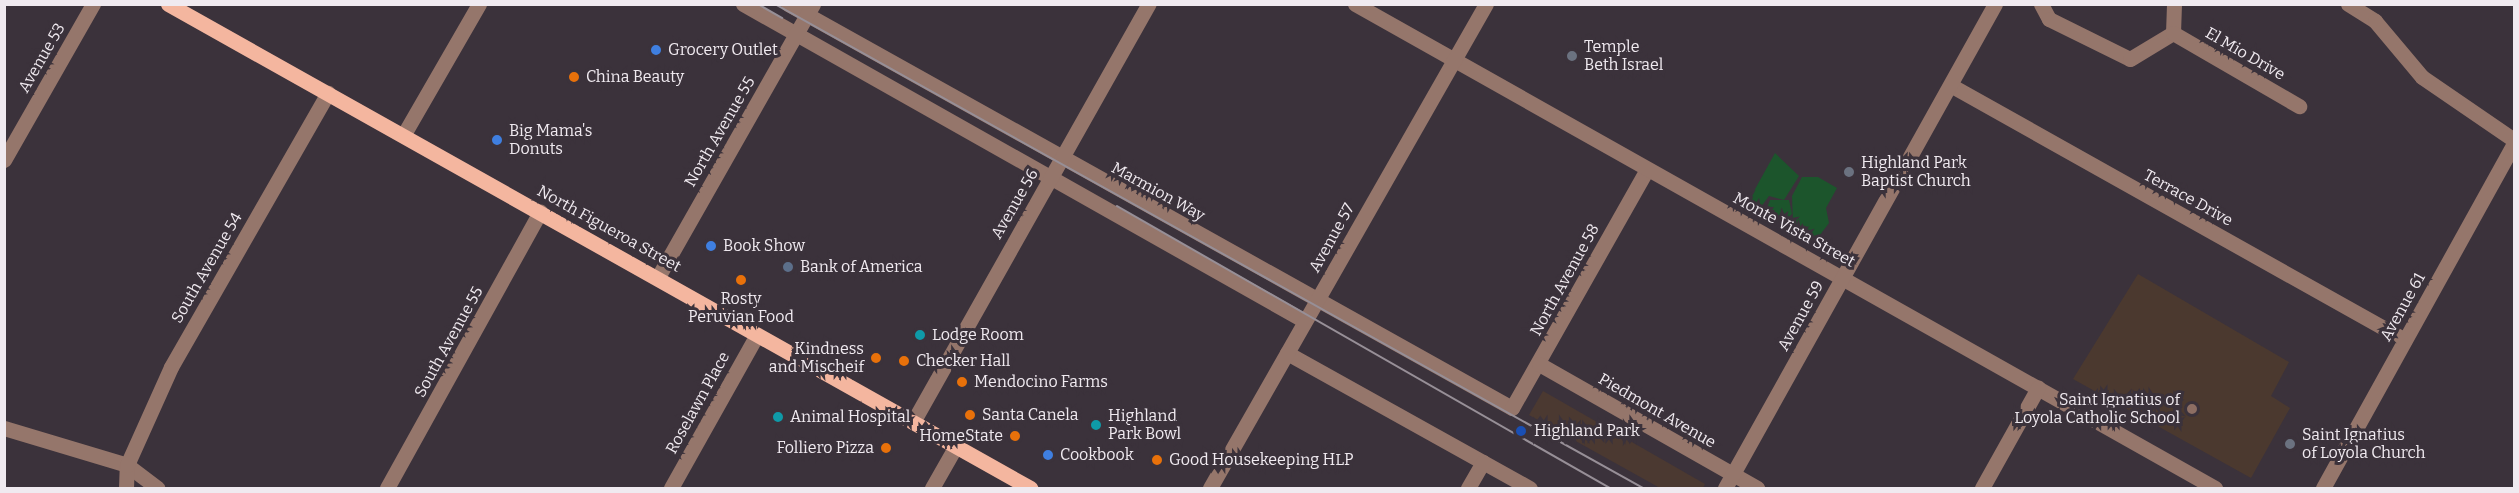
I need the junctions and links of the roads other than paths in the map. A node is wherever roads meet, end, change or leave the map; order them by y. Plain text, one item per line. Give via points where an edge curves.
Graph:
1 (93, 4) edge
2 (168, 4) edge
3 (479, 4) edge
4 (743, 4) edge
5 (788, 4) edge
6 (1149, 4) edge
7 (1355, 4) edge
8 (1486, 4) edge
9 (1995, 4) edge
10 (2041, 4) edge
11 (2174, 4) edge
12 (2348, 4) edge
13 (810, 10) edge
14 (2173, 33) junction
15 (796, 35) junction
16 (1452, 60) junction
17 (1952, 86) junction
18 (328, 93) junction
19 (2299, 106) dead end
20 (405, 134) junction
21 (2514, 141) edge
22 (1062, 158) junction
23 (4, 160) edge
24 (1647, 169) junction
25 (1051, 177) junction
26 (540, 212) junction
27 (658, 277) junction
28 (1843, 278) junction
29 (1318, 301) junction
30 (1305, 321) junction
31 (757, 335) junction
32 (2405, 340) junction
33 (1287, 353) junction
34 (1539, 364) junction
35 (2038, 388) junction
36 (1512, 408) joint
37 (913, 422) junction
38 (4, 428) edge
39 (956, 446) junction
40 (1483, 462) junction
41 (127, 465) junction
42 (1733, 475) junction
43 (126, 489) edge
44 (157, 489) edge
45 (387, 489) edge
46 (671, 489) edge
47 (932, 489) edge
48 (1030, 489) edge
49 (1210, 489) edge
50 (1468, 489) edge
51 (1530, 489) edge
52 (1725, 489) edge
53 (1757, 489) edge
54 (1982, 489) edge
55 (2215, 489) edge
56 (2323, 489) edge

1 - 23 street, Avenue 53
2 - 18 main road, North Figueroa Street
3 - 20 street
4 - 15 street
5 - 13 street, Marmion Way
6 - 22 street, Avenue 56
7 - 16 street, Monte Vista Street
8 - 16 street, Avenue 57
9 - 17 street, Avenue 59
10 - 14 street via 2059,25 2130,58
11 - 14 street
12 - 21 street via 2375,21 2422,77
13 - 15 street, North Avenue 55
13 - 22 street, Marmion Way
14 - 19 street, El Mio Drive
15 - 25 street
15 - 27 street, North Avenue 55
16 - 24 street, Monte Vista Street
16 - 29 street, Avenue 57
17 - 28 street, Avenue 59
17 - 32 street, Terrace Drive
18 - 20 main road, North Figueroa Street
18 - 41 street, South Avenue 54 via 171,367
20 - 26 main road, North Figueroa Street
21 - 32 street, Avenue 61
22 - 25 street, Avenue 56
22 - 29 street, Marmion Way
24 - 28 street, Monte Vista Street
24 - 34 street, North Avenue 58
25 - 30 street
25 - 37 street, Avenue 56
26 - 27 main road, North Figueroa Street
26 - 45 street, South Avenue 55
27 - 31 main road, North Figueroa Street
28 - 35 street, Monte Vista Street
28 - 42 street, Avenue 59
29 - 30 street, Avenue 57
29 - 36 street, Marmion Way
30 - 33 street, Avenue 57
31 - 37 main road, North Figueroa Street
31 - 46 street, Roselawn Place
32 - 56 street, Avenue 61
33 - 40 street
33 - 49 street, Avenue 57
34 - 36 street, North Avenue 58
34 - 42 street, Piedmont Avenue
35 - 54 street
35 - 55 street, Monte Vista Street
37 - 39 main road, North Figueroa Street
38 - 41 street
39 - 47 street
39 - 48 main road, North Figueroa Street
40 - 50 street
40 - 51 street
41 - 43 street
41 - 44 street
42 - 52 street, Avenue 59
42 - 53 street, Piedmont Avenue

